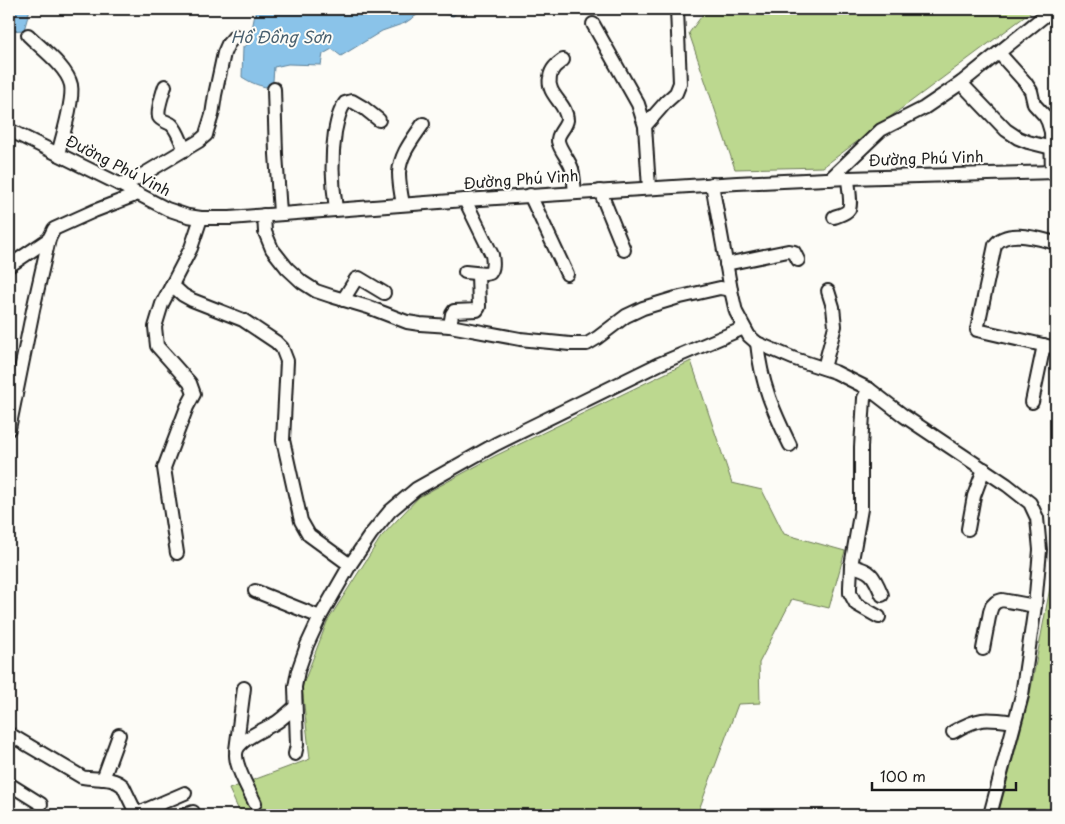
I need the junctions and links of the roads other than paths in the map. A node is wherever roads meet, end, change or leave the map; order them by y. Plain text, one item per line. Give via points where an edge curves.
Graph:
1 (677, 9) edge
2 (1053, 9) edge
3 (593, 24) dead end
4 (28, 35) dead end
5 (234, 36) dead end
6 (999, 53) junction
7 (563, 60) dead end
8 (961, 83) junction
9 (165, 86) dead end
10 (274, 89) dead end
11 (379, 120) dead end
12 (423, 124) dead end
13 (646, 126) junction
14 (9, 130) edge
15 (1052, 148) junction
16 (185, 150) junction
17 (58, 154) junction
18 (1054, 172) edge
19 (848, 178) junction
20 (830, 179) junction
21 (119, 184) junction
22 (712, 184) junction
23 (648, 188) junction
24 (600, 191) junction
25 (575, 193) junction
26 (138, 194) junction
27 (530, 196) junction
28 (465, 200) junction
29 (403, 204) junction
30 (336, 209) junction
31 (280, 214) junction
32 (264, 215) junction
33 (834, 217) dead end
34 (200, 218) junction
35 (49, 238) junction
36 (1056, 242) edge
37 (624, 250) dead end
38 (798, 260) dead end
39 (726, 264) junction
40 (9, 266) edge
41 (465, 272) dead end
42 (478, 274) junction
43 (567, 274) dead end
44 (172, 285) junction
45 (731, 290) junction
46 (828, 291) dead end
47 (384, 293) dead end
48 (343, 300) junction
49 (450, 326) junction
50 (744, 328) junction
51 (757, 344) junction
52 (1050, 346) edge
53 (824, 368) junction
54 (14, 379) edge
55 (870, 389) junction
56 (1032, 402) dead end
57 (9, 429) edge
58 (790, 445) dead end
59 (984, 469) junction
60 (968, 529) dead end
61 (177, 552) dead end
62 (350, 566) junction
63 (851, 566) junction
64 (255, 591) dead end
65 (882, 595) dead end
66 (1035, 606) junction
67 (320, 617) junction
68 (879, 617) dead end
69 (983, 649) dead end
70 (244, 688) dead end
71 (295, 707) junction
72 (1014, 722) junction
73 (953, 732) dead end
74 (9, 734) edge
75 (119, 735) dead end
76 (236, 750) junction
77 (294, 754) dead end
78 (103, 779) junction
79 (9, 784) edge
80 (185, 793) dead end
81 (255, 802) dead end
82 (41, 804) dead end
83 (137, 814) edge
84 (990, 815) edge

1 - 13 street via 680,83 676,93
2 - 6 street
3 - 13 street via 638,104
4 - 17 street via 63,70 71,86
5 - 16 street via 224,53 206,135
6 - 8 street
6 - 15 street via 1025,82 1034,104 1045,116
7 - 25 street via 553,68 549,81 551,91 565,110 567,120 558,140 572,170
8 - 15 street via 1006,130 1028,142
8 - 20 street via 924,108 881,130
9 - 16 street via 159,116 174,127
10 - 31 street
11 - 30 street via 352,101 345,103 340,110 332,157
12 - 29 street via 400,164
13 - 23 street
14 - 17 street, Đường Phú Vinh
15 - 18 street
16 - 21 street via 134,180
17 - 21 street, Đường Phú Vinh
18 - 19 street, Đường Phú Vinh
19 - 20 street, Đường Phú Vinh
19 - 33 street via 849,209
20 - 22 street, Đường Phú Vinh
21 - 26 street, Đường Phú Vinh
22 - 23 street, Đường Phú Vinh
22 - 39 street
23 - 24 street, Đường Phú Vinh
24 - 25 street, Đường Phú Vinh
24 - 37 street
25 - 27 street, Đường Phú Vinh
26 - 34 street, Đường Phú Vinh via 167,209
26 - 35 street via 54,229
27 - 28 street, Đường Phú Vinh
27 - 43 street
28 - 29 street, Đường Phú Vinh
28 - 42 street via 492,255 492,272
29 - 30 street, Đường Phú Vinh
30 - 31 street, Đường Phú Vinh
31 - 32 street, Đường Phú Vinh
32 - 34 street, Đường Phú Vinh
32 - 48 street via 265,232 272,249 287,268 316,291
34 - 44 street via 191,248
35 - 40 street
35 - 54 street
36 - 52 street via 1011,236 997,241 977,330
38 - 39 street via 794,252 788,251
39 - 45 street
41 - 42 street
42 - 49 street via 477,310 454,311
44 - 61 street via 155,327 157,346 190,383 194,394 186,407 164,468
44 - 62 street via 192,300 243,320 282,348 287,361 283,440 301,521 308,535
45 - 49 street via 720,288 643,308 587,344 520,339
45 - 50 street
46 - 53 street via 835,326
47 - 48 street via 359,278
48 - 49 street via 407,322
50 - 51 street
50 - 62 street via 577,404 416,489 390,511
51 - 53 street
51 - 58 street via 765,387
52 - 56 street
53 - 55 street
54 - 57 street
55 - 59 street via 904,416
55 - 63 street via 864,398 861,508
59 - 60 street via 974,496
59 - 66 street via 1030,503 1037,518 1040,550
62 - 67 street
63 - 65 street via 870,573
63 - 68 street via 850,593 854,601
64 - 67 street
66 - 69 street via 1002,600 996,602 990,612
66 - 72 street via 1022,695
67 - 71 street via 298,671 294,687
70 - 76 street
71 - 76 street
71 - 77 street via 297,745
72 - 73 street via 982,719
72 - 84 street
74 - 78 street via 82,777
75 - 78 street
76 - 81 street via 236,760
78 - 83 street via 124,786
79 - 82 street
80 - 83 street

